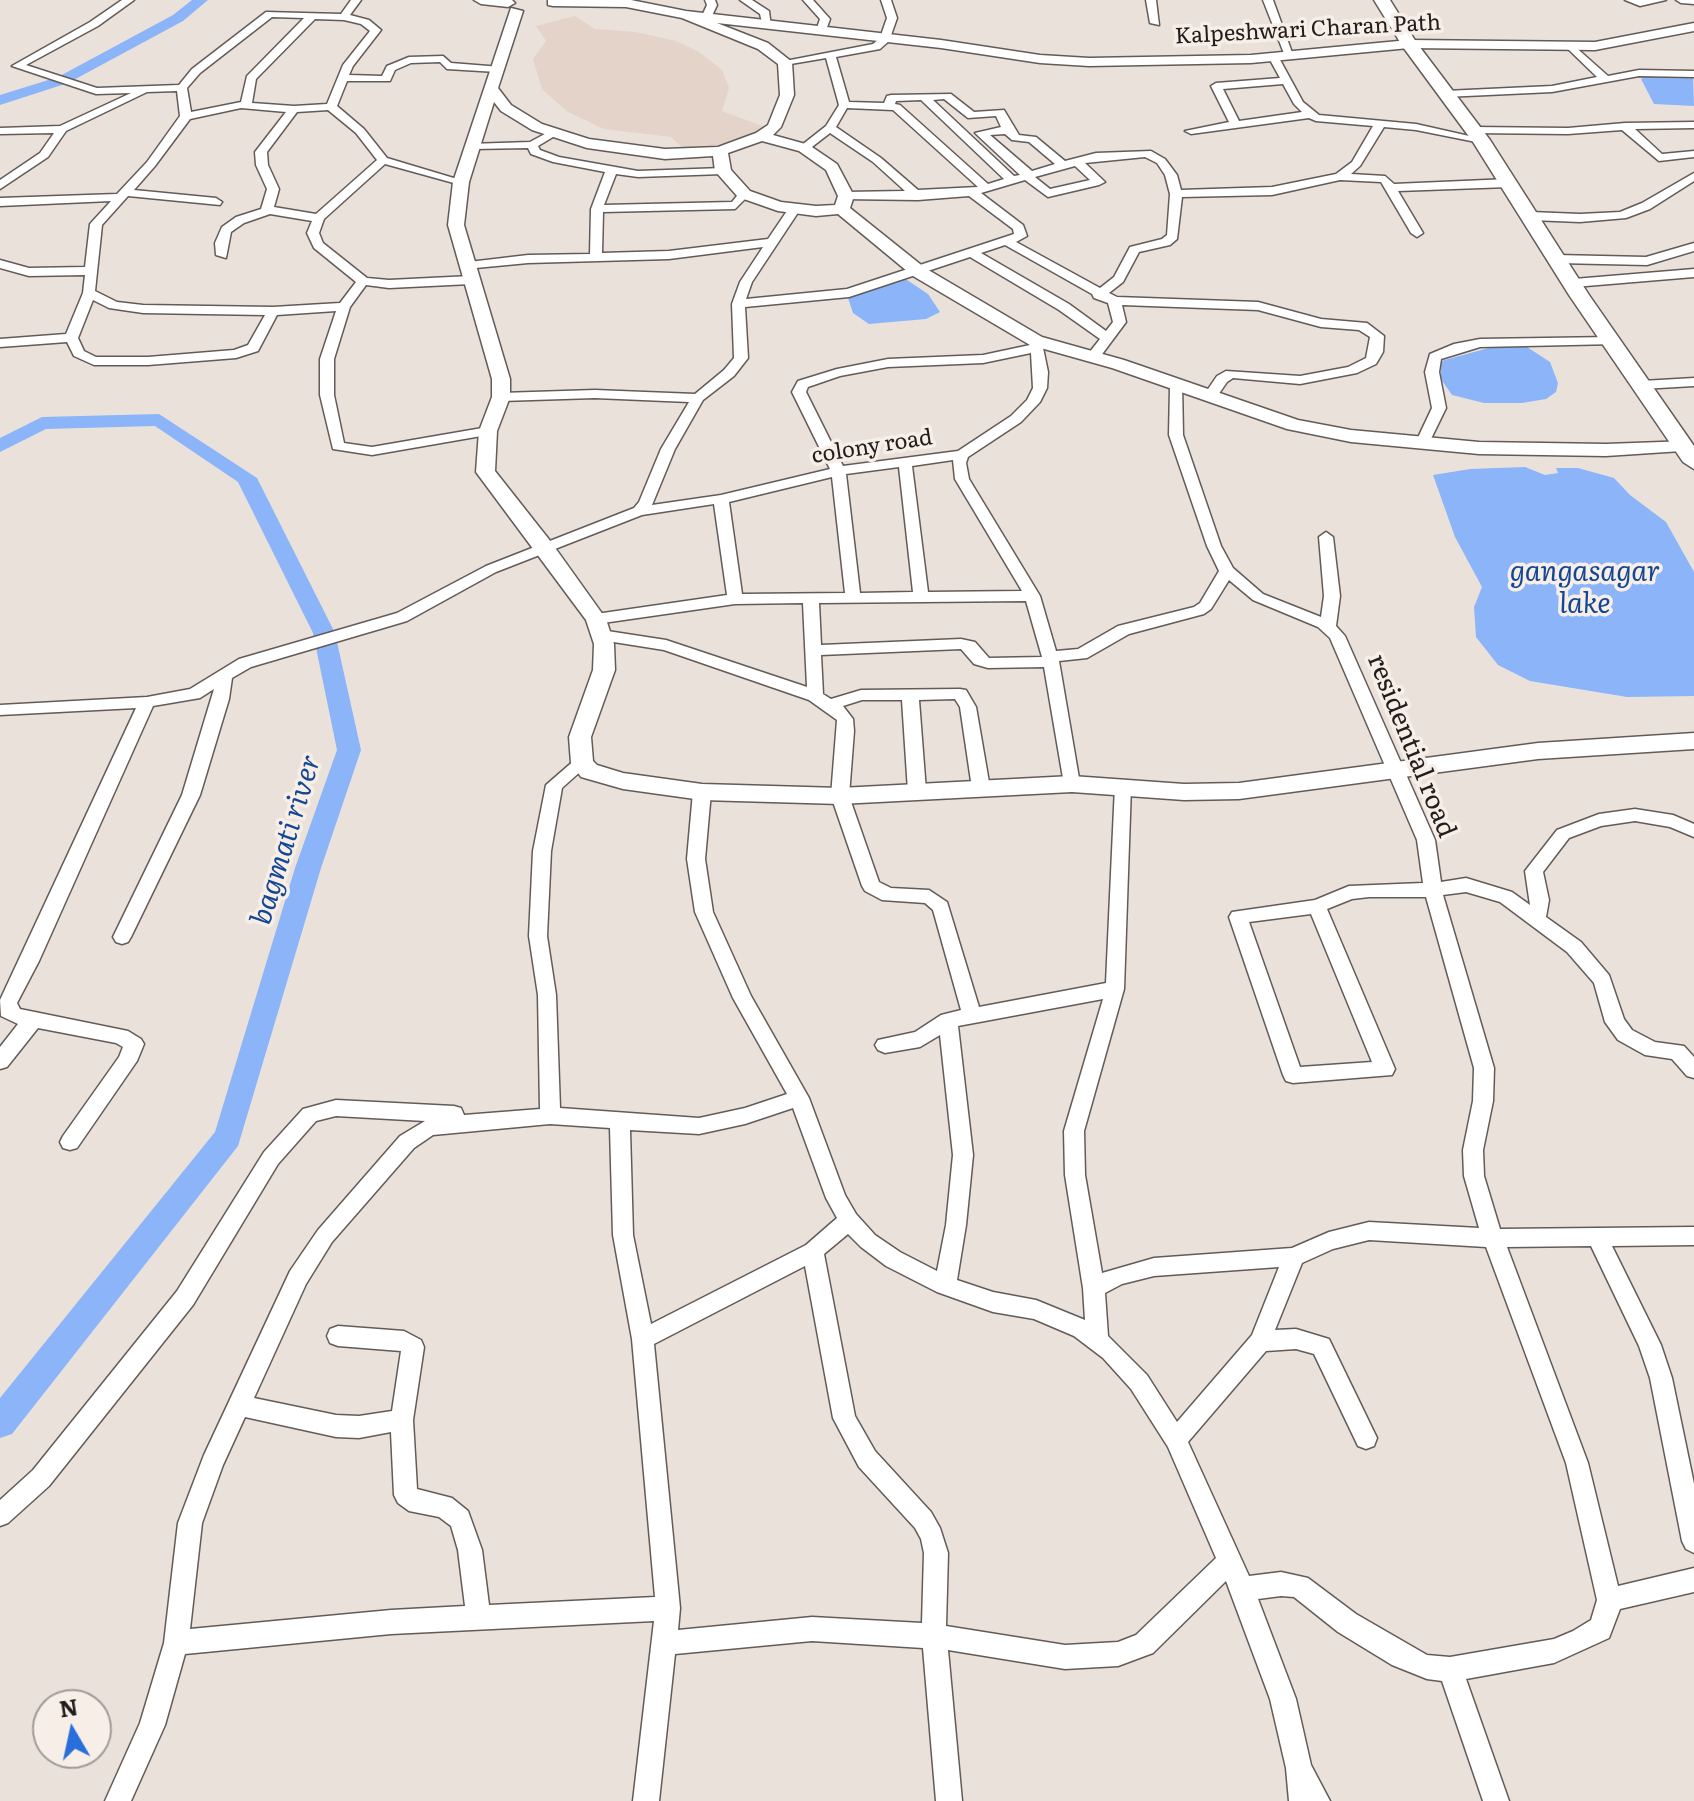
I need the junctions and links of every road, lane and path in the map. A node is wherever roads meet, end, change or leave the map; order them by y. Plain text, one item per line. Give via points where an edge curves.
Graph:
1 (129, 0) edge
2 (284, 0) edge
3 (356, 0) edge
4 (481, 0) edge
5 (710, 0) edge
6 (745, 0) edge
7 (808, 0) edge
8 (886, 0) edge
9 (1151, 0) edge
10 (1268, 0) edge
11 (1382, 0) edge
12 (1630, 0) edge
13 (1661, 0) edge
14 (1681, 0) edge
15 (553, 1) edge
16 (1694, 1) edge
17 (521, 7) edge
18 (270, 14) junction
19 (686, 15) junction
20 (312, 16) junction
21 (344, 17) junction
22 (706, 18) junction
23 (1155, 23) dead end
24 (767, 25) junction
25 (1694, 27) edge
26 (821, 31) junction
27 (885, 39) junction
28 (1409, 44) junction
29 (1572, 47) junction
30 (830, 55) junction
31 (1290, 56) junction
32 (1274, 58) junction
33 (785, 62) junction
34 (1694, 74) edge
35 (343, 78) junction
36 (495, 80) junction
37 (1606, 80) junction
38 (1286, 81) junction
39 (182, 88) junction
40 (143, 91) junction
41 (1445, 94) junction
42 (924, 97) junction
43 (246, 105) junction
44 (844, 105) junction
45 (889, 105) junction
46 (331, 107) junction
47 (294, 109) junction
48 (1311, 114) junction
49 (186, 116) junction
50 (1381, 123) junction
51 (1236, 125) junction
52 (1694, 125) edge
53 (1625, 126) junction
54 (830, 128) junction
55 (62, 129) junction
56 (1008, 130) junction
57 (0, 131) edge
58 (1191, 131) dead end
59 (554, 132) junction
60 (1477, 135) junction
61 (761, 136) junction
62 (532, 145) junction
63 (473, 146) junction
64 (804, 148) junction
65 (720, 151) junction
66 (1694, 154) edge
67 (383, 160) junction
68 (1076, 161) junction
69 (1063, 165) junction
70 (611, 170) junction
71 (723, 171) junction
72 (1027, 175) junction
73 (1694, 176) edge
74 (1340, 177) junction
75 (1012, 180) junction
76 (461, 182) junction
77 (1509, 183) junction
78 (0, 185) edge
79 (986, 188) junction
80 (1392, 188) junction
81 (972, 192) junction
82 (122, 194) junction
83 (744, 194) junction
84 (1176, 194) junction
85 (918, 196) junction
86 (0, 202) edge
87 (216, 202) dead end
88 (844, 202) junction
89 (795, 208) junction
90 (597, 209) junction
91 (268, 211) junction
92 (1531, 216) junction
93 (319, 218) junction
94 (1417, 233) dead end
95 (773, 242) junction
96 (1008, 242) junction
97 (1694, 247) edge
98 (972, 253) junction
99 (222, 255) dead end
100 (596, 257) junction
101 (1557, 259) junction
102 (0, 264) edge
103 (92, 271) junction
104 (919, 272) junction
105 (470, 273) junction
106 (1694, 273) edge
107 (363, 281) junction
108 (1574, 283) junction
109 (89, 293) junction
110 (1098, 295) junction
111 (1114, 301) junction
112 (738, 304) junction
113 (344, 307) junction
114 (273, 311) junction
115 (71, 338) junction
116 (1107, 338) junction
117 (1611, 341) junction
118 (0, 343) edge
119 (1037, 345) junction
120 (1092, 358) junction
121 (1694, 382) edge
122 (1642, 385) junction
123 (1177, 386) junction
124 (1211, 395) junction
125 (501, 397) junction
126 (698, 398) junction
127 (488, 431) junction
128 (1422, 444) junction
129 (1688, 445) edge
130 (962, 455) junction
131 (1694, 462) edge
132 (905, 463) junction
133 (838, 471) junction
134 (721, 499) junction
135 (639, 511) junction
136 (1326, 537) dead end
137 (544, 546) junction
138 (1227, 571) junction
139 (921, 595) junction
140 (853, 596) junction
141 (1032, 596) junction
142 (735, 599) junction
143 (811, 599) junction
144 (1328, 626) junction
145 (599, 627) junction
146 (813, 650) junction
147 (1051, 660) junction
148 (224, 678) junction
149 (910, 693) junction
150 (815, 696) junction
151 (147, 702) junction
152 (832, 704) junction
153 (0, 710) edge
154 (1694, 741) edge
155 (582, 763) junction
156 (1397, 771) junction
157 (1072, 784) junction
158 (1123, 786) junction
159 (981, 788) junction
160 (917, 791) junction
161 (702, 792) junction
162 (840, 796) junction
163 (1694, 831) edge
164 (1433, 890) junction
165 (1317, 906) junction
166 (1537, 918) junction
167 (122, 937) dead end
168 (1115, 989) junction
169 (972, 1016) junction
170 (948, 1020) junction
171 (32, 1021) junction
172 (885, 1045) dead end
173 (0, 1061) edge
174 (1694, 1070) edge
175 (799, 1098) junction
176 (550, 1111) junction
177 (620, 1119) junction
178 (70, 1142) dead end
179 (849, 1220) junction
180 (1496, 1238) junction
181 (1598, 1238) junction
182 (1692, 1238) edge
183 (813, 1251) junction
184 (1294, 1257) junction
185 (945, 1285) junction
186 (1094, 1288) junction
187 (338, 1336) dead end
188 (643, 1339) junction
189 (1097, 1339) junction
190 (1260, 1341) junction
191 (240, 1405) junction
192 (402, 1420) junction
193 (1366, 1438) dead end
194 (1176, 1440) junction
195 (0, 1515) edge
196 (1694, 1541) edge
197 (1230, 1561) junction
198 (1694, 1580) edge
199 (1242, 1589) junction
200 (1609, 1600) junction
201 (668, 1608) junction
202 (478, 1616) junction
203 (934, 1636) junction
204 (176, 1643) junction
205 (665, 1643) junction
206 (1450, 1669) junction
207 (1299, 1768) junction
208 (118, 1801) edge
209 (646, 1801) edge
210 (949, 1801) edge
211 (1302, 1801) edge
212 (1317, 1801) edge
213 (1496, 1801) edge

1 - 40 street via 12,68 96,91
2 - 18 street
3 - 21 street
4 - 17 street
5 - 22 street
6 - 24 street via 765,13
7 - 26 street via 825,19
8 - 27 street via 892,18
9 - 23 street
10 - 31 street
11 - 28 main road
12 - 13 street
14 - 16 street
15 - 17 street
15 - 19 street via 626,3
17 - 36 street
18 - 20 street
18 - 39 street via 208,60
19 - 22 street, Kalpeshwari Charan Path
19 - 33 street via 763,46
20 - 21 street
20 - 43 street via 251,78
21 - 35 street via 376,30
22 - 24 street, Kalpeshwari Charan Path
24 - 26 street, Kalpeshwari Charan Path
25 - 29 street, Kalpeshwari Charan Path
26 - 27 street, Kalpeshwari Charan Path
27 - 30 street via 876,47
27 - 32 street, Kalpeshwari Charan Path via 1066,61
28 - 29 street, Kalpeshwari Charan Path
28 - 31 street, Kalpeshwari Charan Path
28 - 41 main road
29 - 37 street
30 - 33 street
30 - 44 street
31 - 32 street, Kalpeshwari Charan Path
32 - 38 street
33 - 61 street via 787,95 774,127
34 - 37 street via 1639,73
35 - 36 street via 386,79 391,68 409,60 443,59 447,66
35 - 46 street
36 - 59 street via 506,108
36 - 63 street
37 - 41 street via 1552,89
38 - 48 street
38 - 51 street via 1216,86
39 - 40 street
39 - 49 street
40 - 55 street
41 - 60 main road
42 - 45 street via 891,98
42 - 56 street via 952,97 972,116 1000,112
42 - 75 street
43 - 47 street
43 - 49 street
44 - 45 street
44 - 54 street
45 - 79 street via 901,110
46 - 47 street
46 - 67 street
47 - 91 street via 261,152 273,189
48 - 50 street
48 - 51 street
49 - 82 street
50 - 60 street
50 - 74 street via 1356,164
51 - 58 street
52 - 53 street
53 - 60 street
53 - 66 street via 1659,158
54 - 64 street
54 - 85 street
55 - 57 street
55 - 78 street via 44,155
56 - 69 street via 1016,138 1032,139
56 - 72 street via 981,133
59 - 62 street
59 - 65 street via 587,143 665,154
60 - 77 main road
61 - 64 street
61 - 65 street
62 - 63 street
62 - 70 street via 535,152 557,160
63 - 76 street
64 - 88 street via 832,167
65 - 71 street
67 - 76 street
67 - 93 street
68 - 69 street
68 - 72 street via 1099,182 1048,193
68 - 84 street via 1147,153 1167,168
69 - 72 street
70 - 71 street
70 - 90 street
71 - 83 street
72 - 75 street
73 - 92 street via 1622,215
74 - 80 street via 1382,177
74 - 84 street via 1272,191
75 - 79 street
76 - 105 street via 456,225
77 - 80 street
77 - 92 main road
79 - 81 street
80 - 94 street
81 - 85 street
81 - 96 street via 1021,232
82 - 86 street
82 - 87 street
82 - 103 street via 96,224
83 - 89 street
83 - 90 street via 735,205
84 - 110 street via 1173,236 1134,250 1119,279
85 - 88 street
88 - 89 street via 816,211
88 - 104 street
89 - 95 street
90 - 100 street
91 - 93 street
91 - 99 street via 226,230
92 - 101 main road
93 - 107 street via 313,239
95 - 100 street
95 - 112 street
96 - 98 street
96 - 110 street
97 - 101 street via 1647,261
98 - 104 street
98 - 116 street
100 - 105 street via 528,259
101 - 108 main road
102 - 103 street via 37,272
103 - 109 street
104 - 112 street via 841,295
104 - 119 street
105 - 107 street via 389,284
105 - 125 street via 501,379
106 - 108 street
107 - 113 street
108 - 117 main road
109 - 114 street via 126,308
109 - 115 street
110 - 111 street
111 - 116 street via 1120,322
111 - 124 street via 1258,306 1321,323 1362,326 1377,336 1371,361 1352,370 1300,380 1231,374
112 - 126 street via 741,358
113 - 114 street
113 - 127 street via 327,359 327,395 338,446 372,451
114 - 115 street via 253,348 236,354 94,361 79,353
115 - 118 street
116 - 120 street
117 - 122 main road
117 - 128 street via 1480,343 1435,357 1432,372 1439,408
119 - 120 street
119 - 130 street, colony road via 1040,388 1033,402
119 - 133 street via 983,359 888,363 808,380 800,388 801,397
120 - 123 street
121 - 122 street
122 - 129 main road
123 - 124 street
123 - 138 street via 1176,435
124 - 128 street via 1305,428
125 - 126 street
125 - 127 street
126 - 135 street
127 - 137 street via 485,472
128 - 129 street via 1606,450
129 - 131 main road
130 - 132 street, colony road
130 - 141 street via 962,479
132 - 133 street, colony road
132 - 139 street
133 - 134 street, colony road
133 - 140 street
134 - 135 street, colony road
134 - 142 street
135 - 137 street, colony road
136 - 144 street via 1332,596
137 - 145 street
137 - 148 street, colony road via 402,617 245,663
138 - 144 street via 1258,597
138 - 147 street via 1199,611 1124,630 1081,654
139 - 140 street
139 - 141 street
140 - 143 street
141 - 147 street
142 - 143 street
142 - 145 street
143 - 146 street
144 - 156 street, residential road via 1342,646
145 - 150 street
145 - 155 street via 604,670 580,737
146 - 147 street via 961,644 988,663
146 - 150 street
147 - 157 street
148 - 151 street, colony road via 194,694
148 - 167 street via 191,795
149 - 152 street via 854,696
149 - 159 street via 964,697
149 - 160 street
150 - 152 street
151 - 153 street, colony road
151 - 171 street via 8,1003 10,1014
152 - 162 street via 845,719
154 - 156 street via 1538,751
155 - 161 street via 603,777
155 - 176 street via 554,785 542,851 538,936 547,995
156 - 158 street via 1239,791
156 - 164 street, residential road via 1426,840
157 - 158 street
157 - 159 street
158 - 168 street
159 - 160 street
160 - 162 street
161 - 162 street
161 - 175 street via 696,859 704,912 742,998
162 - 169 street via 871,886 888,895 929,897 941,907
163 - 166 street via 1673,821 1635,815 1599,820 1563,834 1534,871 1540,900
164 - 165 street via 1369,890
164 - 166 street via 1466,885 1490,891
164 - 180 street, residential road via 1484,1068 1474,1176
165 - 165 street via 1238,917 1293,1075 1385,1069
166 - 174 street via 1590,963 1625,1035 1652,1050 1677,1051
168 - 169 street
168 - 186 street via 1074,1131 1075,1175
169 - 170 street
170 - 172 street via 920,1039
170 - 185 street via 963,1155
171 - 173 street
171 - 178 street via 121,1036 134,1044
175 - 177 street via 699,1126
175 - 179 street
176 - 177 street
176 - 191 street via 428,1128 407,1142 325,1236 298,1278
176 - 195 street via 436,1115 336,1108 310,1115 271,1158 185,1298 41,1478
177 - 188 street via 623,1235
179 - 183 street
179 - 185 street via 893,1259
180 - 181 street
180 - 184 street via 1369,1231
180 - 200 street, residential road via 1577,1463
181 - 182 street
181 - 196 street via 1661,1378
183 - 188 street
183 - 203 street via 844,1418 867,1459 932,1536
184 - 186 street via 1154,1267
184 - 190 street
185 - 189 street via 1036,1310
186 - 189 street
187 - 192 street via 410,1343 413,1358
188 - 201 street
189 - 194 street via 1139,1382
190 - 193 street via 1296,1339 1321,1346
190 - 194 street
191 - 192 street via 336,1426
191 - 204 street via 192,1513
192 - 202 street via 406,1495 417,1503 444,1506 460,1519 470,1550
194 - 197 street
197 - 199 street
197 - 203 street via 1144,1644 1118,1654 1065,1657
198 - 200 street
199 - 206 street via 1299,1586 1401,1656
199 - 207 street via 1283,1699
200 - 206 street via 1600,1629 1581,1640 1554,1651
201 - 202 street
201 - 205 street
202 - 204 street
203 - 205 street via 812,1629
203 - 210 street
204 - 208 street via 152,1725
205 - 209 street
206 - 213 street
207 - 211 street
207 - 212 street

